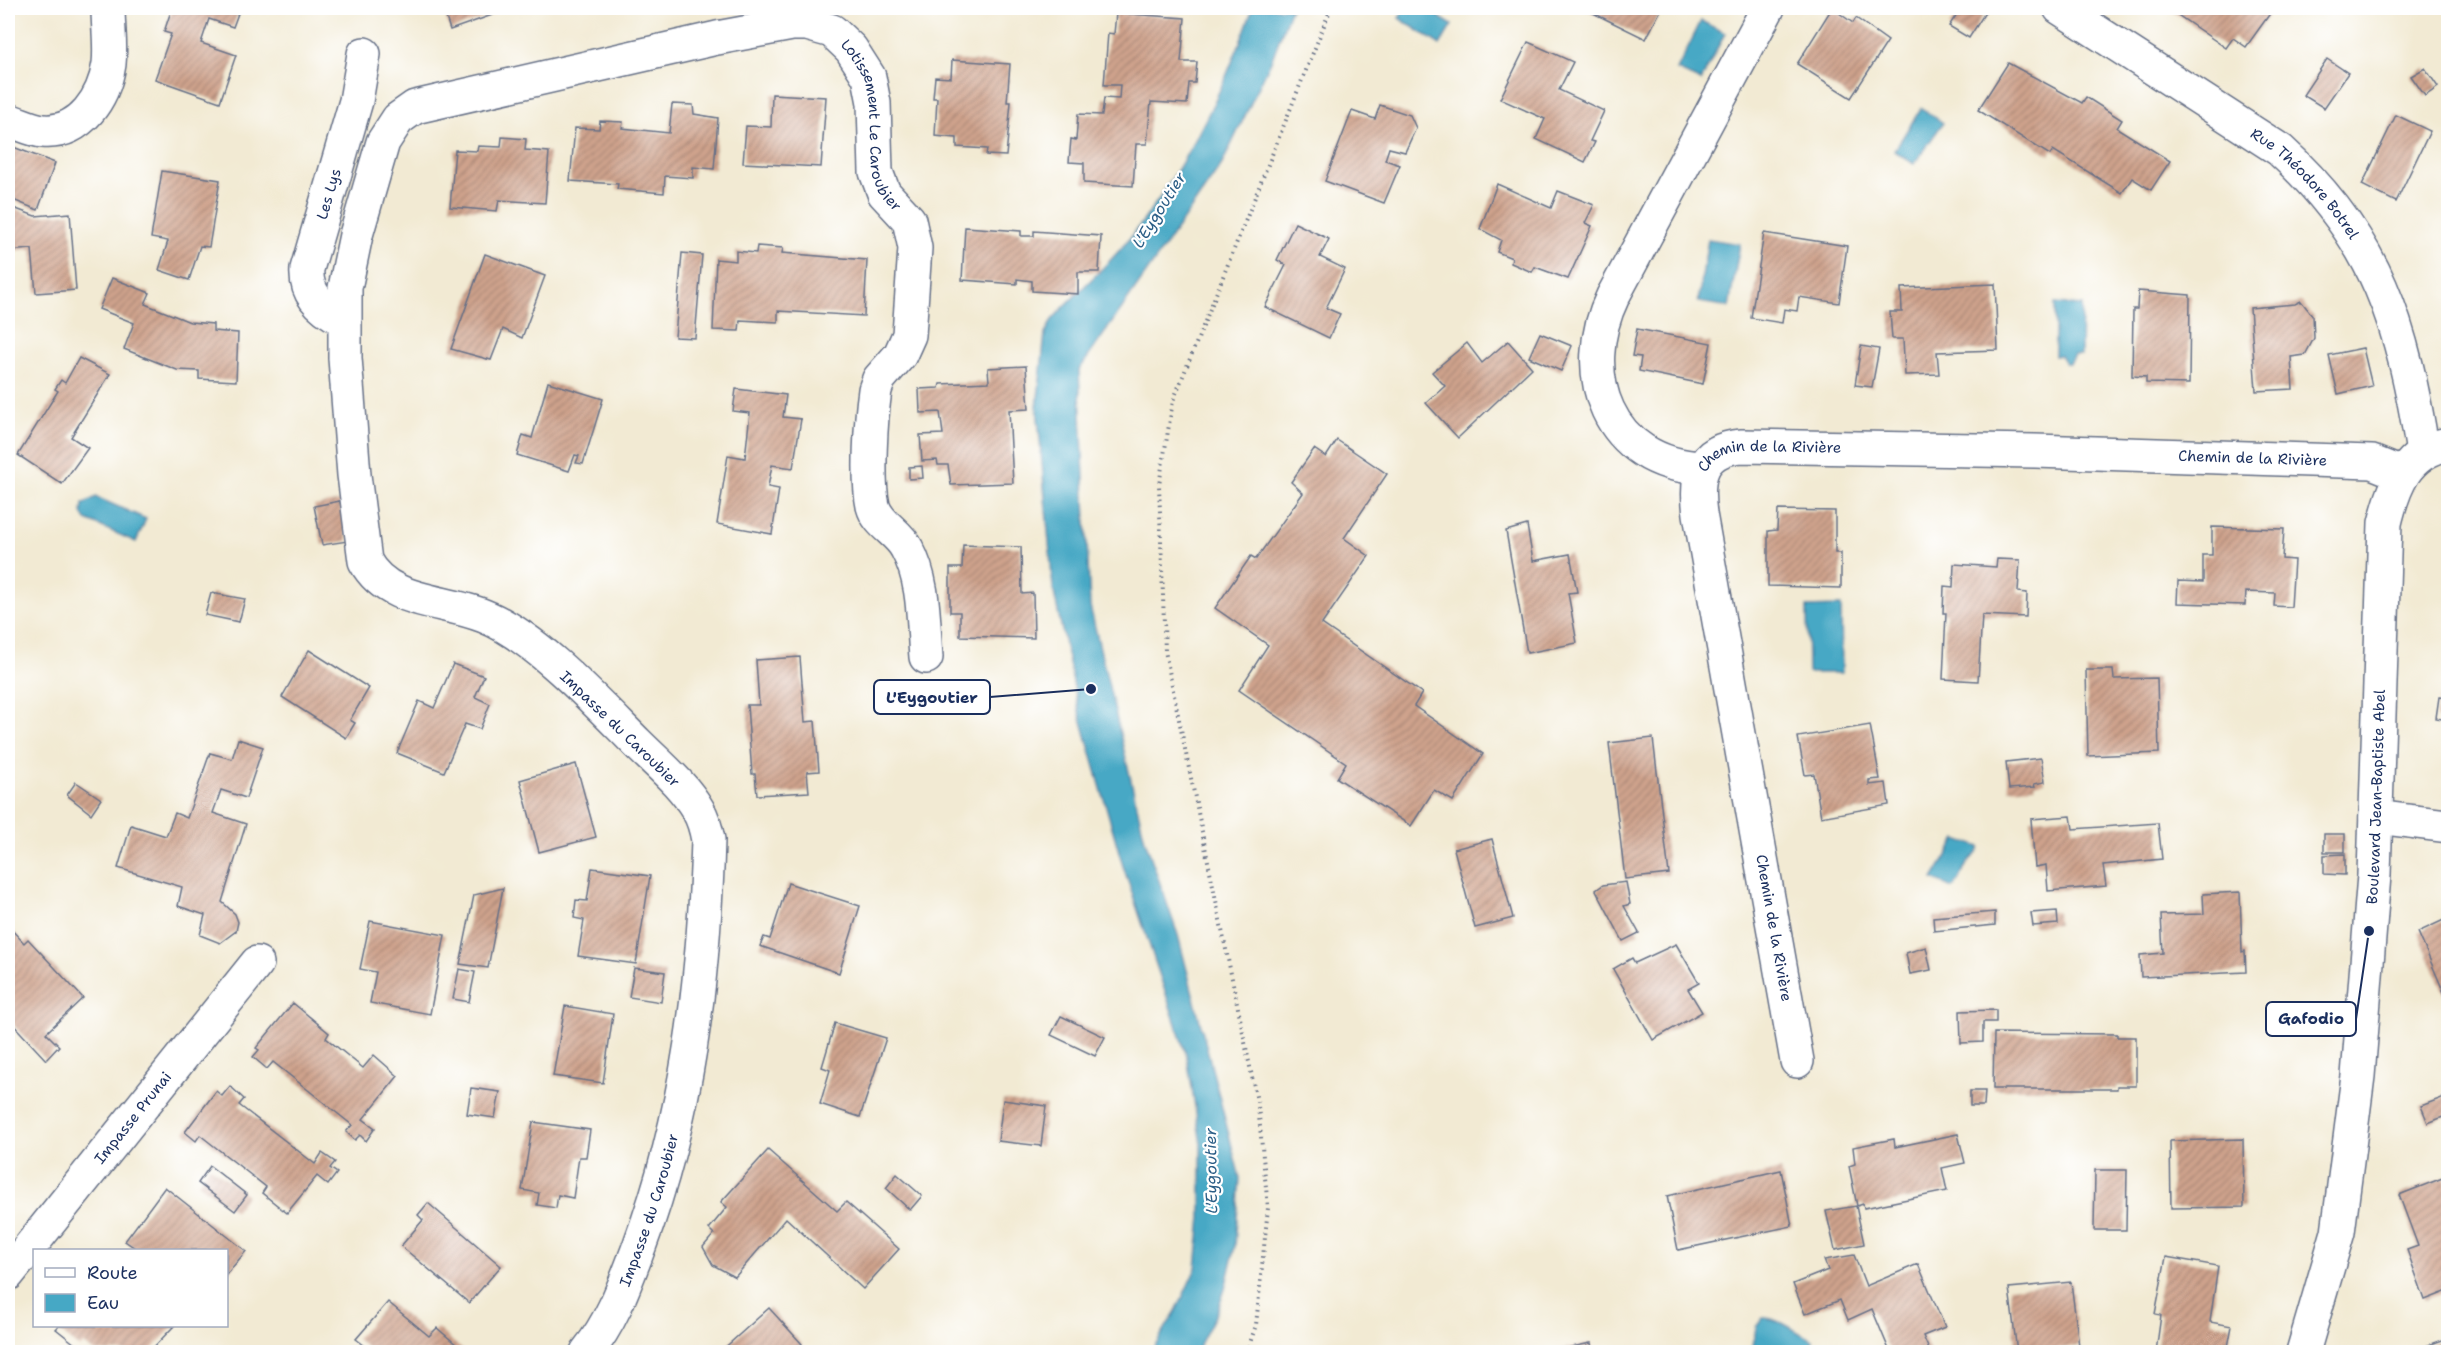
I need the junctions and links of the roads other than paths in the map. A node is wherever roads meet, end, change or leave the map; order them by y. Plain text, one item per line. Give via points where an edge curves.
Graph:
1 (108, 8) edge
2 (1768, 8) edge
3 (2060, 8) edge
4 (364, 54) dead end
5 (8, 120) edge
6 (356, 235) joint
7 (343, 320) junction
8 (2424, 457) edge
9 (1702, 468) junction
10 (926, 657) dead end
11 (2376, 817) junction
12 (2448, 826) edge
13 (257, 963) dead end
14 (1797, 1061) dead end
15 (8, 1274) edge
16 (587, 1353) edge
17 (2303, 1353) edge

1 - 5 street via 109,63 87,115 73,125 43,131
2 - 9 street via 1613,296 1597,339 1597,378 1618,425 1656,459
3 - 8 street, Rue Théodore Botrel via 2280,150 2332,202 2358,242 2388,303 2406,365
4 - 7 street, Les Lys via 356,101 306,275 320,305
6 - 7 street, Impasse du Caroubier
6 - 10 street, Lotissement Le Caroubier via 383,142 398,119 415,107 792,24 832,31 851,49 869,77 874,103 876,172 884,193 904,212 912,227 912,326 905,346 875,390 872,494 876,515 903,542 921,586
7 - 16 street, Impasse du Caroubier via 361,546 370,572 403,594 485,616 535,648 671,776 705,825 707,864 698,986 680,1113 657,1200 624,1287
8 - 9 street, Chemin de la Rivière via 2372,462 1778,445 1719,450
8 - 11 street, Boulevard Jean-Baptiste Abel via 2390,501 2382,550
9 - 14 street, Chemin de la Rivière via 1700,514
11 - 12 street
11 - 17 street, Boulevard Jean-Baptiste Abel via 2349,1157 2338,1232
13 - 15 street, Impasse Prunai

